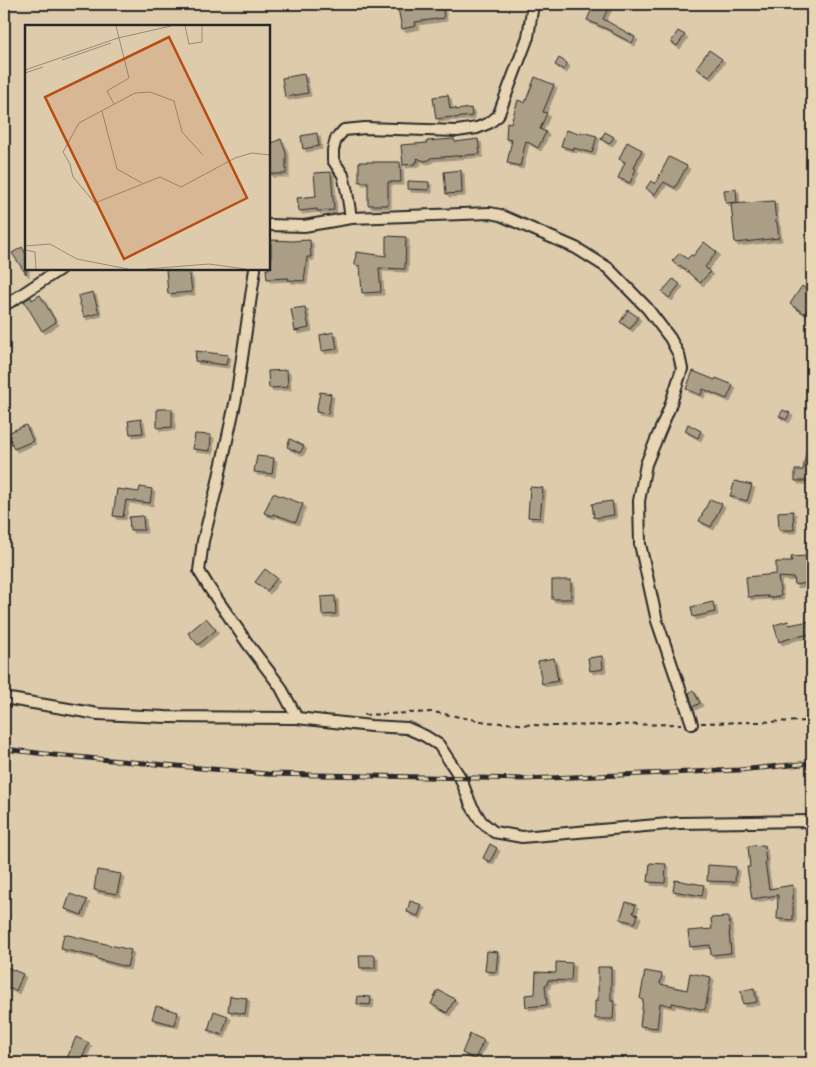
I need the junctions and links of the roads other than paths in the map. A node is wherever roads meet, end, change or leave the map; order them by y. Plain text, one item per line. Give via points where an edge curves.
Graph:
1 (532, 4) edge
2 (352, 218) junction
3 (270, 225) edge
4 (58, 270) edge
5 (255, 270) edge
6 (4, 305) edge
7 (4, 698) edge
8 (297, 718) junction
9 (692, 724) road end
10 (812, 821) edge

1 - 2 street via 528,37 498,116 489,123 457,131 344,130 336,139 333,160 343,175
2 - 3 street via 304,226
2 - 9 street via 500,215 576,248 608,268 647,308 670,338 682,369 646,464 639,501 640,544 656,621
4 - 6 street
5 - 8 street via 236,399 199,571 280,686
7 - 8 street via 98,714
8 - 10 street via 407,728 425,736 439,745 481,821 494,832 522,837 680,822

